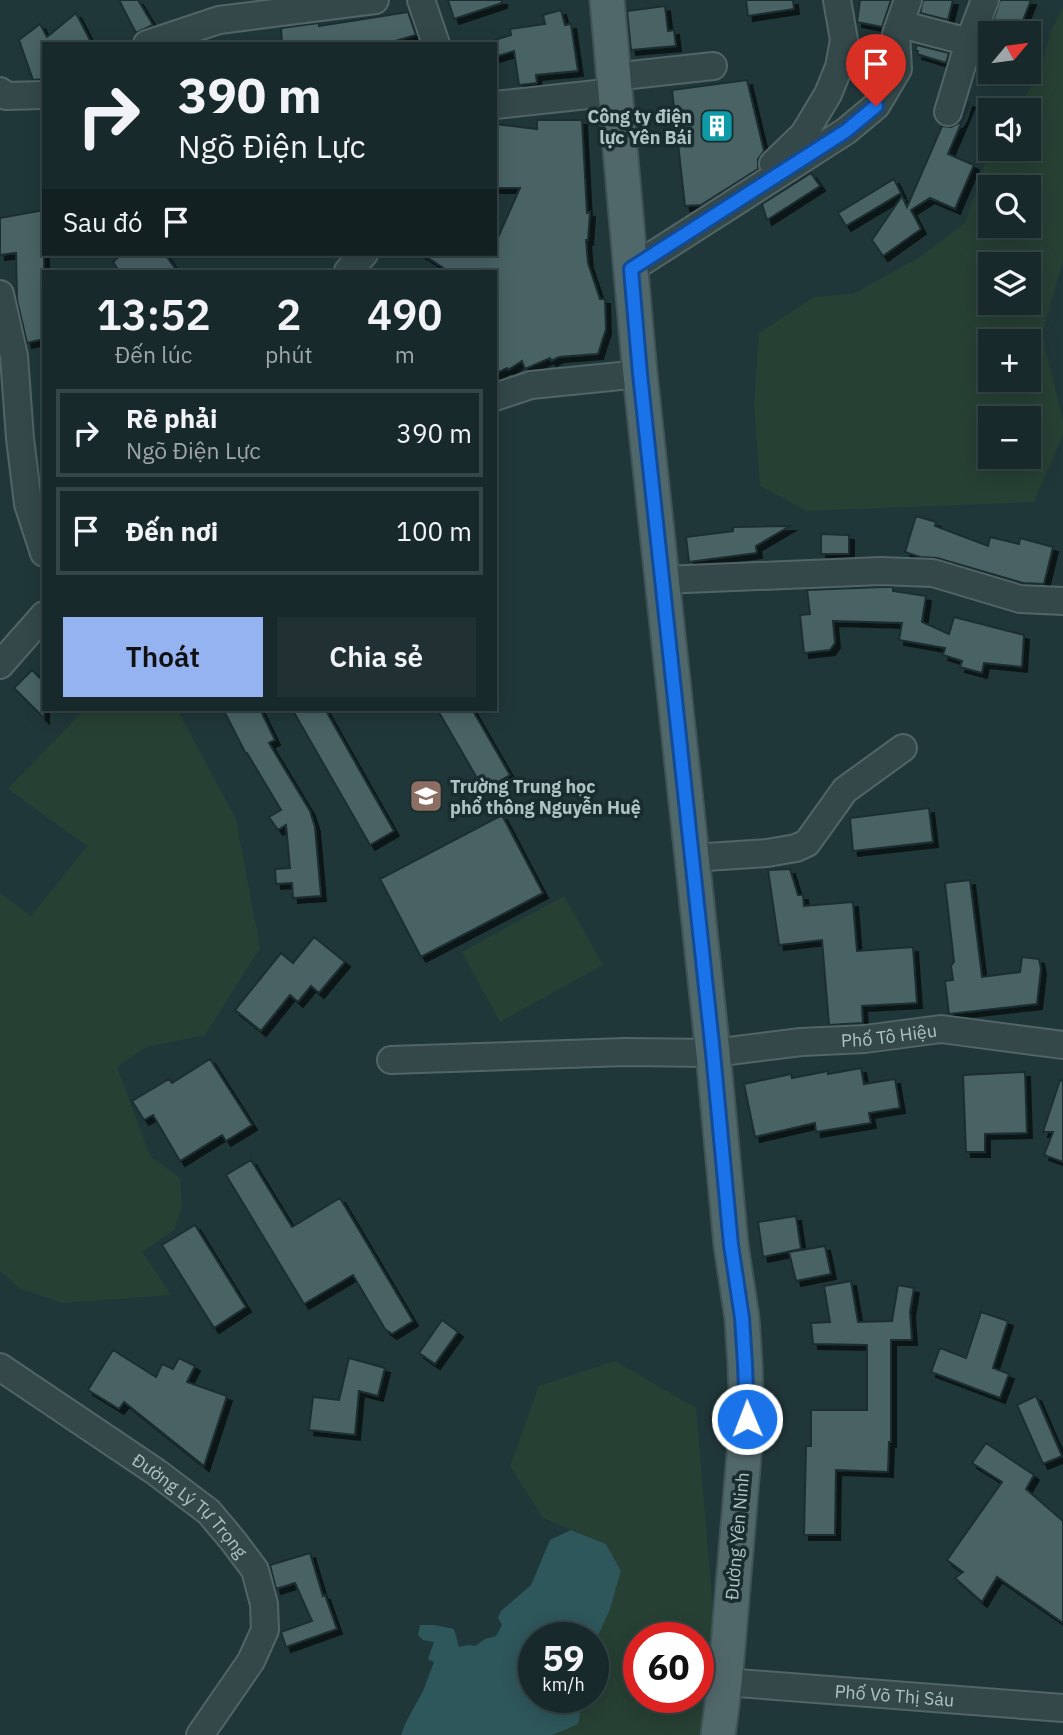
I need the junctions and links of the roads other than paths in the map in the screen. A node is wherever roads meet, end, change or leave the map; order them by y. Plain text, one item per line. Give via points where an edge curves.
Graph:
1 (375, 0) edge
2 (421, 0) edge
3 (607, 0) edge
4 (837, 0) edge
5 (985, 0) edge
6 (904, 12) edge
7 (153, 42) edge
8 (435, 42) edge
9 (969, 42) junction
10 (712, 66) dead end
11 (614, 85) junction
12 (0, 91) edge
13 (42, 95) edge
14 (497, 105) edge
15 (948, 112) dead end
16 (731, 204) junction
17 (362, 256) edge
18 (631, 269) junction
19 (349, 270) edge
20 (0, 294) edge
21 (640, 374) junction
22 (497, 396) edge
23 (42, 547) edge
24 (663, 580) junction
25 (1063, 601) edge
26 (42, 617) edge
27 (0, 665) edge
28 (904, 748) dead end
29 (691, 859) junction
30 (1063, 1045) edge
31 (713, 1053) junction
32 (391, 1060) dead end
33 (0, 1367) edge
34 (725, 1682) junction
35 (1063, 1709) edge
36 (200, 1735) edge
37 (718, 1735) edge

1 - 7 street via 219,20
2 - 8 street
3 - 11 main road, Đường Yên Ninh
4 - 16 street via 844,40 828,94 804,134
5 - 9 street
6 - 9 street
6 - 16 street via 896,34 898,69 876,106 846,131
9 - 15 street
10 - 11 street
11 - 14 street
11 - 18 main road, Đường Yên Ninh
12 - 13 street via 6,96
16 - 18 street
17 - 19 street
18 - 21 main road, Đường Yên Ninh
20 - 23 street via 13,356 28,504
21 - 22 street via 531,385
21 - 24 main road, Đường Yên Ninh
24 - 25 street via 881,570 933,573 1020,599
24 - 29 main road, Đường Yên Ninh
26 - 27 street
28 - 29 street via 845,790 807,843 767,853
29 - 31 main road, Đường Yên Ninh
30 - 31 street, Phố Tô Hiệu via 941,1029
31 - 32 street, Phố Tô Hiệu
31 - 34 main road, Đường Yên Ninh via 742,1318 747,1419
33 - 36 street, Đường Lý Tự Trọng via 209,1512 255,1570 265,1630 251,1661
34 - 35 street, Phố Võ Thị Sáu
34 - 37 main road, Đường Yên Ninh

